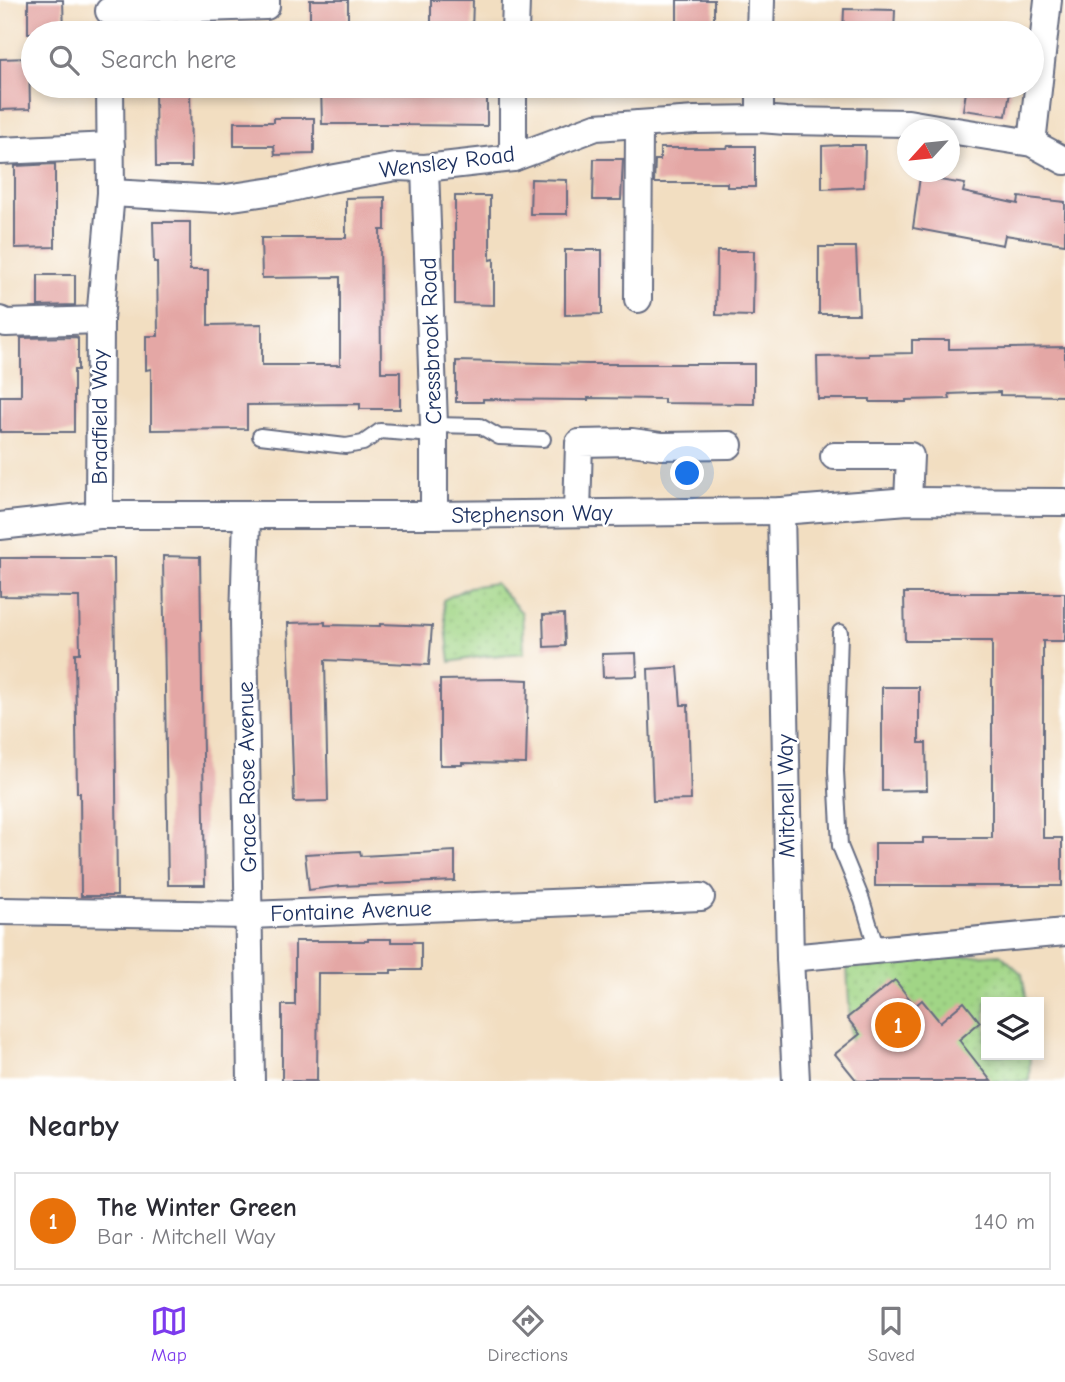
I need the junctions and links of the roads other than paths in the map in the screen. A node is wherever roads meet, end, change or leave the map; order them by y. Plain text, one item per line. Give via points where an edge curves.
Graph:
1 (266, 0) edge
2 (516, 0) edge
3 (761, 0) edge
4 (1048, 0) edge
5 (109, 15) edge
6 (515, 21) edge
7 (760, 21) edge
8 (1044, 36) edge
9 (110, 98) edge
10 (513, 98) edge
11 (760, 98) edge
12 (1037, 98) edge
13 (760, 119) junction
14 (897, 123) edge
15 (639, 124) junction
16 (960, 132) edge
17 (1032, 143) junction
18 (111, 146) junction
19 (0, 151) edge
20 (513, 158) junction
21 (1065, 161) edge
22 (425, 168) junction
23 (111, 193) junction
24 (638, 299) dead end
25 (0, 320) edge
26 (100, 320) junction
27 (434, 430) junction
28 (260, 436) dead end
29 (543, 439) dead end
30 (729, 445) dead end
31 (834, 456) dead end
32 (908, 501) junction
33 (1065, 502) edge
34 (781, 511) junction
35 (577, 513) junction
36 (99, 515) junction
37 (247, 515) junction
38 (434, 515) junction
39 (0, 526) edge
40 (840, 632) dead end
41 (701, 897) dead end
42 (0, 911) edge
43 (250, 915) junction
44 (1065, 932) edge
45 (877, 950) junction
46 (790, 958) junction
47 (251, 1081) edge
48 (796, 1081) edge

1 - 5 street via 266,6
2 - 6 street
3 - 7 street
4 - 8 street
9 - 18 street, Bradfield Way
10 - 20 street
11 - 13 street
12 - 17 street
13 - 14 street, Wensley Road
13 - 15 street, Wensley Road
15 - 20 street, Wensley Road via 596,127
15 - 24 street
16 - 17 street, Wensley Road
17 - 21 street, Wensley Road
18 - 19 street
18 - 23 street, Bradfield Way
20 - 22 street, Wensley Road
22 - 23 street, Wensley Road via 396,167 219,199
22 - 27 street, Cressbrook Road
23 - 26 street, Bradfield Way
25 - 26 street, Bradfield Way
26 - 36 street, Bradfield Way
27 - 28 lane via 380,431 363,443 346,446
27 - 29 lane via 480,426 499,437
27 - 38 street, Cressbrook Road
30 - 35 street via 579,443
31 - 32 street via 910,456
32 - 33 street, Stephenson Way
32 - 34 street, Stephenson Way
34 - 35 street, Stephenson Way
34 - 46 street, Mitchell Way
35 - 38 street, Stephenson Way
36 - 37 street, Stephenson Way
36 - 39 street, Stephenson Way
37 - 38 street, Stephenson Way
37 - 43 street, Grace Rose Avenue via 244,620
40 - 45 lane via 836,771 840,846
41 - 43 street, Fontaine Avenue
42 - 43 street, Fontaine Avenue
43 - 47 street, Grace Rose Avenue
44 - 45 street
45 - 46 street
46 - 48 street, Mitchell Way

